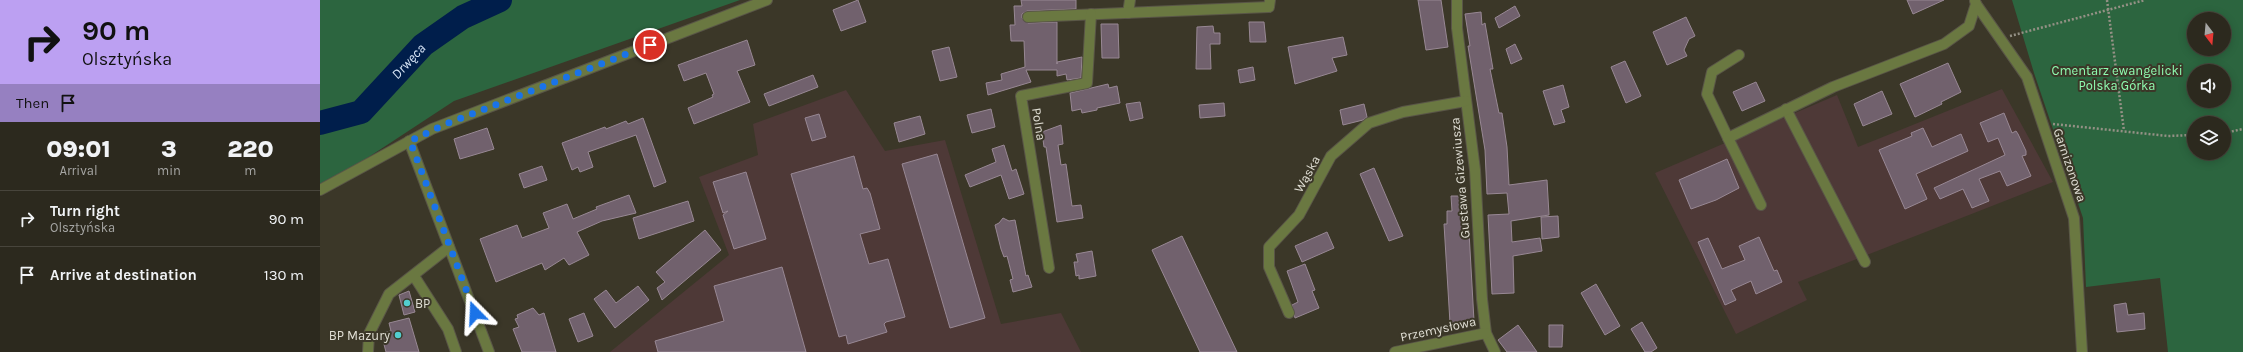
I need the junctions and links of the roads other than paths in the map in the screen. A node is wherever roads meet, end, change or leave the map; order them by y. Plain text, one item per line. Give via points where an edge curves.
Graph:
1 (767, 0) edge
2 (1130, 0) edge
3 (1270, 0) edge
4 (1457, 0) edge
5 (1975, 2) edge
6 (1128, 13) junction
7 (1091, 14) junction
8 (1028, 17) dead end
9 (1739, 55) dead end
10 (1466, 101) junction
11 (1786, 109) junction
12 (1728, 138) junction
13 (410, 141) junction
14 (320, 190) edge
15 (1761, 205) dead end
16 (449, 247) junction
17 (1865, 262) dead end
18 (1049, 268) dead end
19 (414, 276) junction
20 (1289, 313) dead end
21 (1486, 333) junction
22 (368, 352) edge
23 (456, 352) edge
24 (489, 352) edge
25 (1395, 352) edge
26 (1495, 352) edge
27 (2082, 352) edge

1 - 13 street via 480,110 432,129
2 - 6 street
3 - 6 street via 1269,7
4 - 10 street, Gustawa Gizewiusza via 1457,28
5 - 11 street, Garnizonowa via 1969,26 1944,44 1833,87
5 - 27 street, Garnizonowa via 2027,77 2074,218
6 - 7 street
7 - 8 street
7 - 18 street, Polna via 1087,83 1021,96
9 - 12 street via 1712,72 1707,94
10 - 20 street, Wąska via 1403,112 1369,123 1332,156 1299,215 1269,247 1269,267
10 - 21 street, Gustawa Gizewiusza via 1475,170
11 - 12 street, Garnizonowa
11 - 17 street
12 - 15 street
13 - 14 street
13 - 16 street
16 - 19 street
16 - 24 street
19 - 22 street via 389,294 369,334
19 - 23 street via 448,329
21 - 25 street, Przemysłowa
21 - 26 street, Gustawa Gizewiusza

